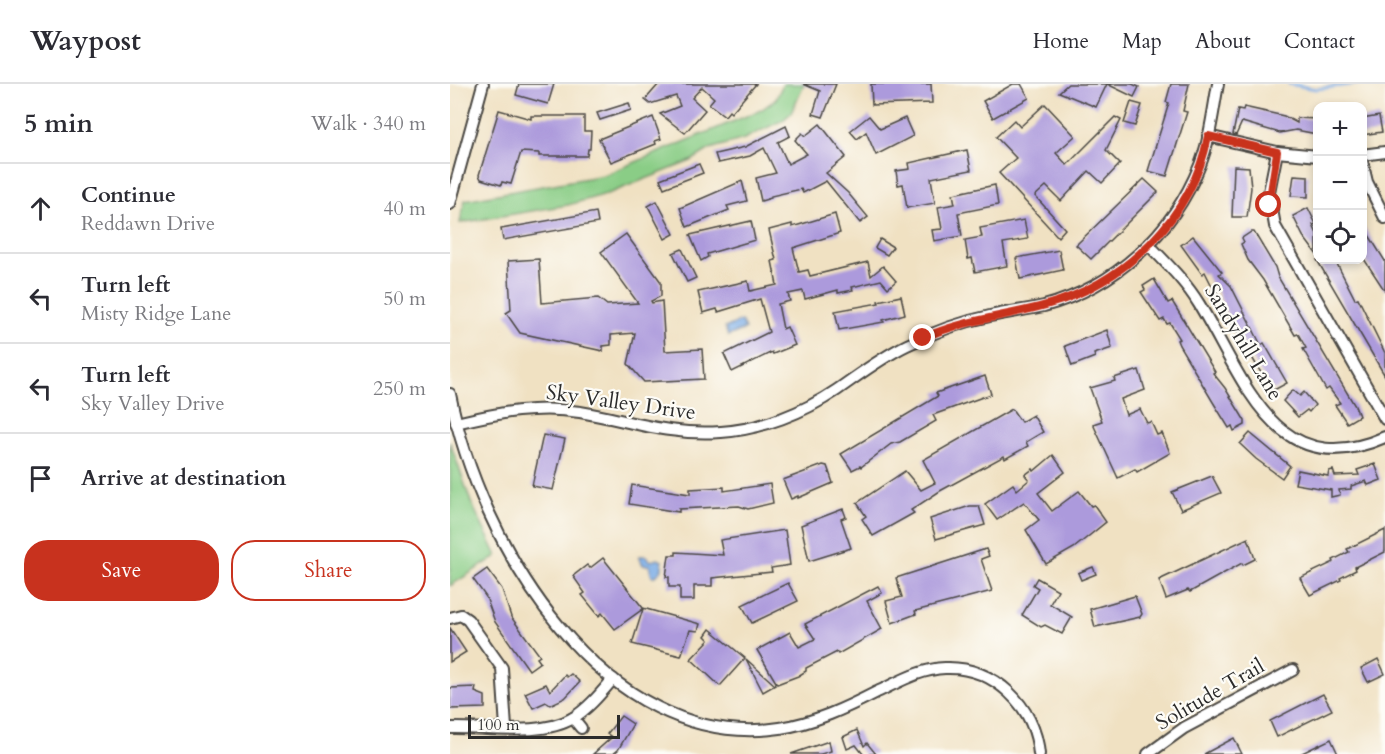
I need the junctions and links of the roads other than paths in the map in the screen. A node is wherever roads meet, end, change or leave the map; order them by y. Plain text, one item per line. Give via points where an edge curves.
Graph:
1 (483, 84) edge
2 (1218, 84) edge
3 (1208, 136) junction
4 (1277, 152) junction
5 (1385, 152) edge
6 (1367, 154) edge
7 (1313, 156) edge
8 (455, 158) edge
9 (1367, 183) edge
10 (450, 204) edge
11 (1385, 218) edge
12 (1149, 244) junction
13 (450, 394) edge
14 (1385, 418) edge
15 (456, 423) junction
16 (1385, 436) edge
17 (455, 617) edge
18 (1293, 670) dead end
19 (613, 679) junction
20 (573, 718) junction
21 (506, 728) junction
22 (581, 728) dead end
23 (450, 729) edge
24 (1039, 754) edge
25 (1148, 754) edge

1 - 8 street
2 - 3 street, Sky Valley Drive
3 - 4 street
3 - 12 street, Sky Valley Drive via 1201,164 1183,200
4 - 7 street
4 - 14 street via 1269,192 1277,232
5 - 6 street
8 - 10 street
9 - 11 street
12 - 15 street, Sky Valley Drive via 1123,268 1080,293 1047,305 941,330 881,359 820,401 765,424 723,432 677,432 580,412 538,409
12 - 16 street, Sandyhill Lane via 1189,288 1255,401 1282,432 1308,445 1336,450 1359,447
13 - 15 street
15 - 19 street via 472,474 509,552 555,618
17 - 21 street via 474,628 502,668
18 - 25 street, Solitude Trail via 1184,728
19 - 20 street
19 - 24 street via 657,709 691,723 762,731 817,720 918,673 959,669 989,678 1014,696 1031,721
20 - 21 street via 547,728
20 - 22 street
21 - 23 street

